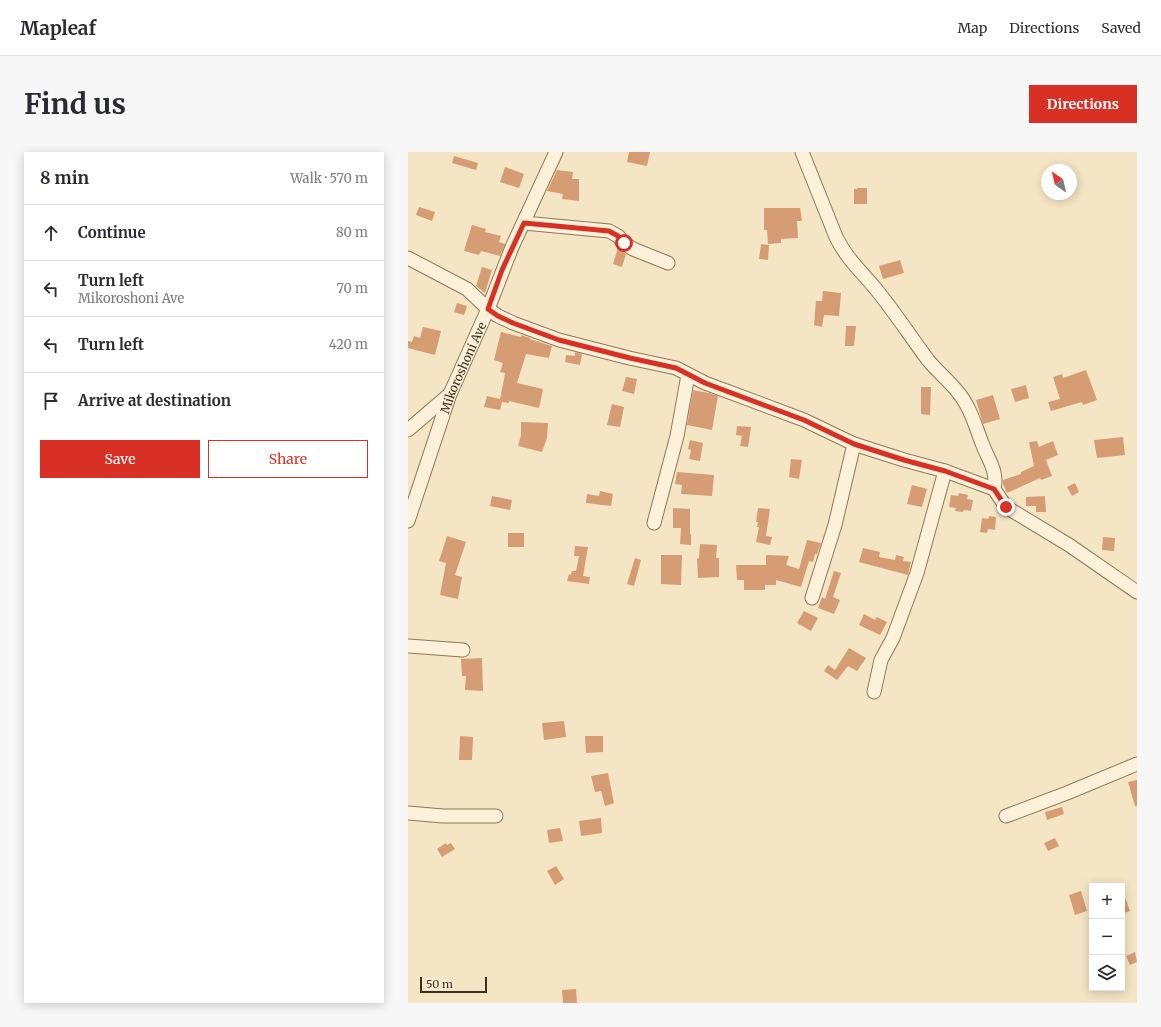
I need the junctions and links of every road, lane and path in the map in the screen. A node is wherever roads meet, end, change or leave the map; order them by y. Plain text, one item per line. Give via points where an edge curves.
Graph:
1 (556, 152) edge
2 (802, 152) edge
3 (524, 223) junction
4 (408, 258) edge
5 (668, 263) dead end
6 (488, 309) junction
7 (688, 375) junction
8 (450, 394) junction
9 (408, 430) edge
10 (854, 444) junction
11 (945, 471) junction
12 (994, 489) junction
13 (408, 521) edge
14 (654, 523) dead end
15 (1137, 592) edge
16 (812, 598) dead end
17 (408, 646) edge
18 (462, 650) dead end
19 (874, 692) dead end
20 (1137, 764) edge
21 (408, 813) edge
22 (496, 816) dead end
23 (1006, 816) dead end

1 - 3 street, Mikoroshoni Ave
2 - 12 street via 843,251 886,302 936,370 957,391 972,416 994,471
3 - 5 street via 609,231 633,249
3 - 6 street, Mikoroshoni Ave
4 - 6 street via 467,289
6 - 7 street via 513,323 559,340 676,368
6 - 8 street, Mikoroshoni Ave
7 - 10 street via 804,420
7 - 14 street via 677,436
8 - 9 street
8 - 13 street, Mikoroshoni Ave
10 - 11 street
10 - 16 street via 835,525
11 - 12 street
11 - 19 street via 917,572 893,638 881,660
12 - 15 street via 1006,507 1069,544
17 - 18 street
20 - 23 street
21 - 22 street

